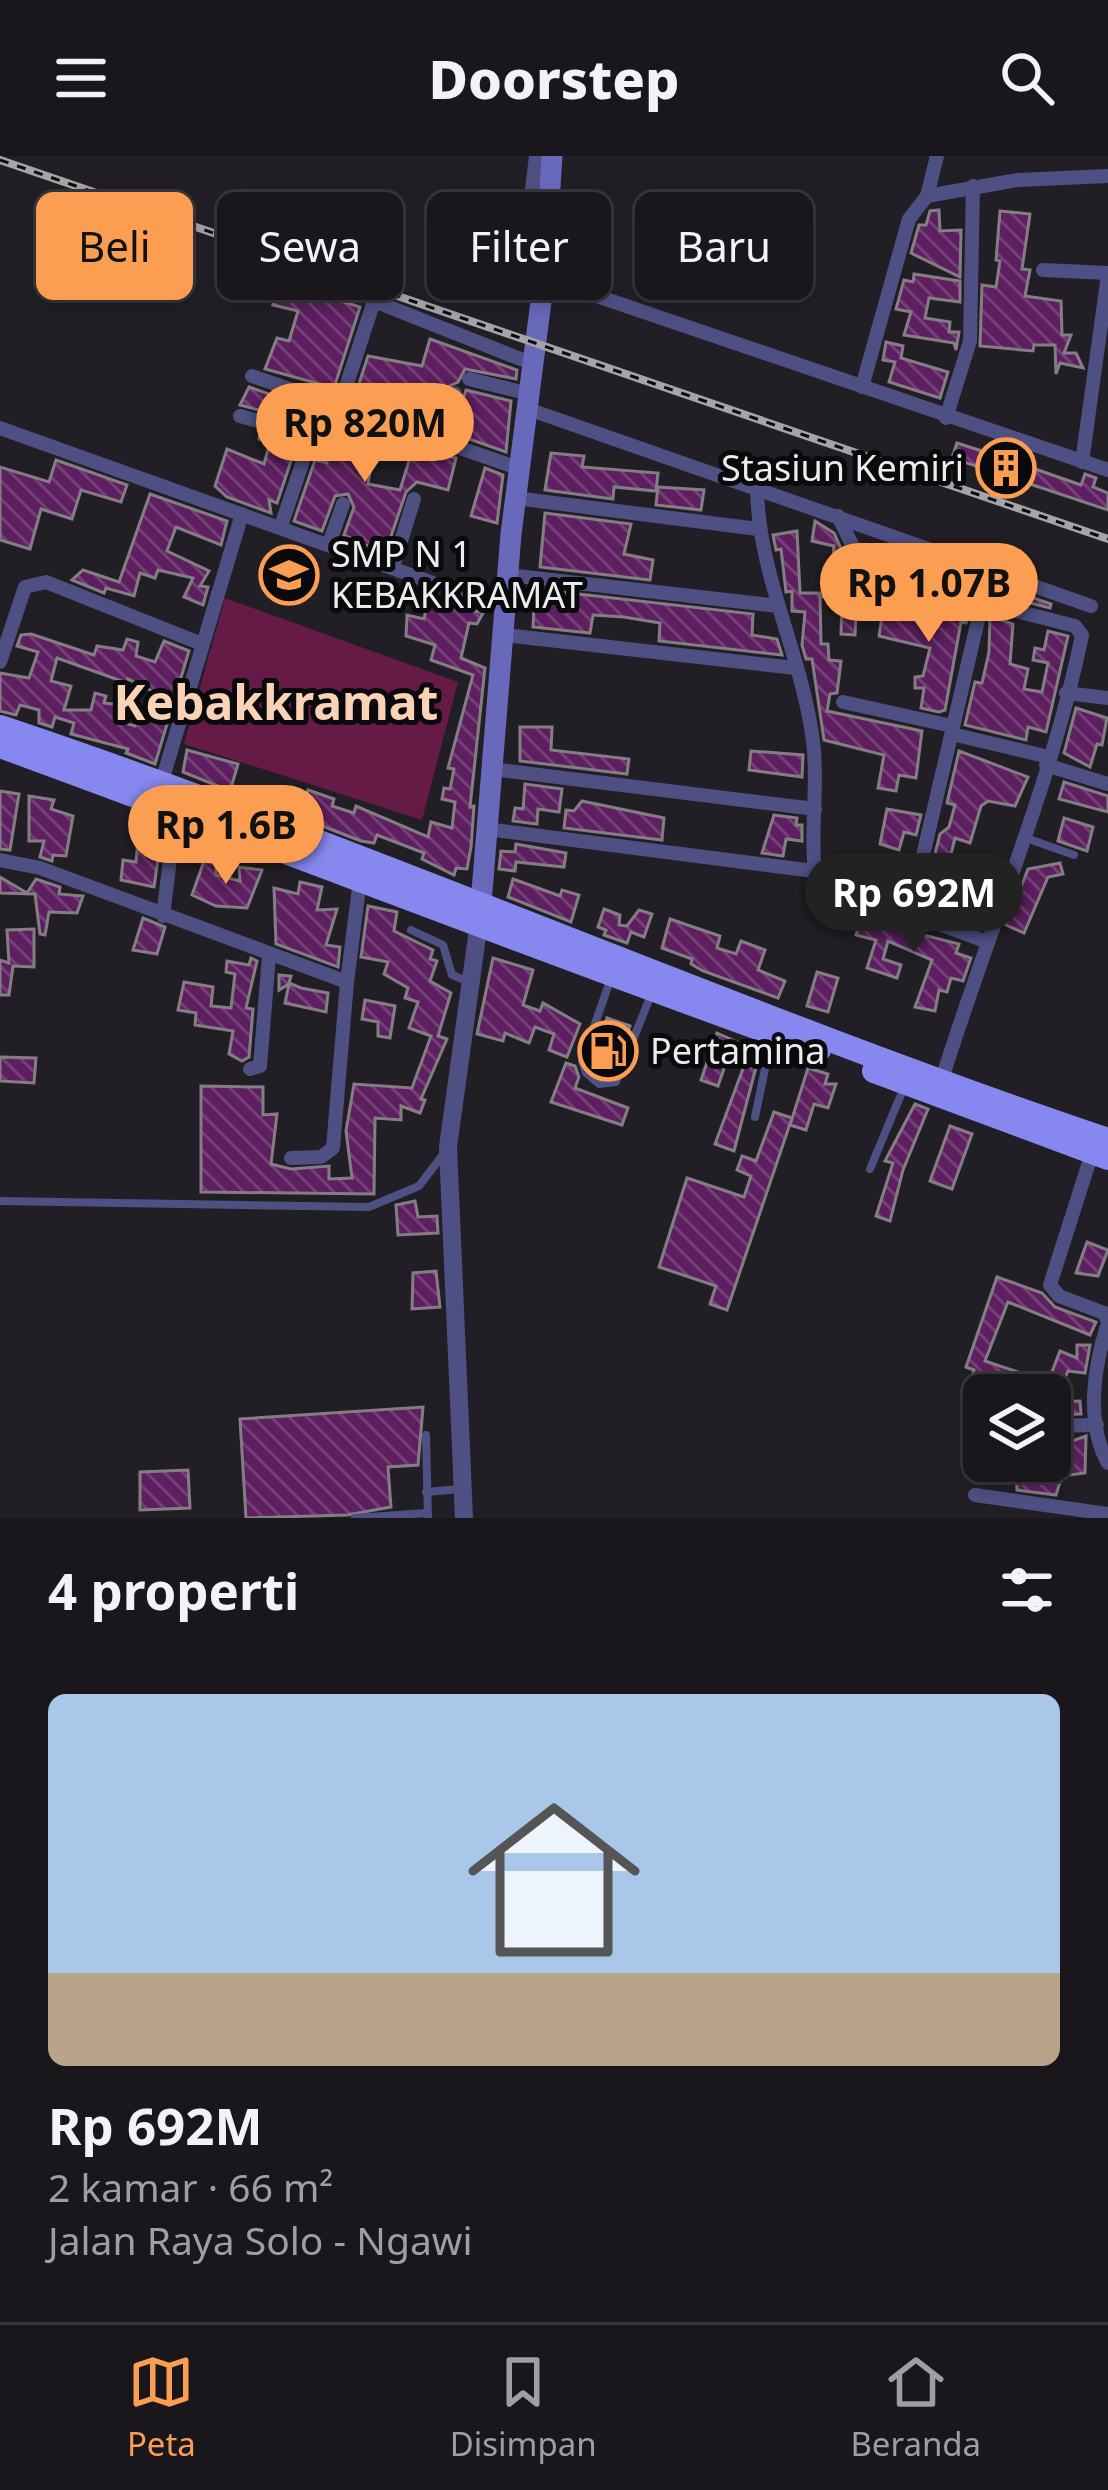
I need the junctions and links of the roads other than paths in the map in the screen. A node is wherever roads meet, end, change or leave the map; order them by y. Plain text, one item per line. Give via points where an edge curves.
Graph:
1 (536, 156) edge
2 (553, 156) edge
3 (937, 156) edge
4 (1108, 176) edge
5 (973, 186) junction
6 (532, 192) edge
7 (551, 192) edge
8 (927, 196) junction
9 (1043, 270) dead end
10 (1108, 274) edge
11 (541, 300) edge
12 (608, 300) edge
13 (1107, 302) edge
14 (533, 364) junction
15 (252, 376) dead end
16 (469, 379) dead end
17 (862, 387) junction
18 (455, 393) dead end
19 (324, 399) junction
20 (529, 402) junction
21 (340, 405) junction
22 (239, 416) dead end
23 (946, 418) junction
24 (0, 428) edge
25 (310, 435) junction
26 (438, 439) junction
27 (1082, 462) junction
28 (518, 468) junction
29 (1108, 470) edge
30 (757, 490) junction
31 (515, 498) junction
32 (414, 499) dead end
33 (343, 504) dead end
34 (242, 514) junction
35 (838, 516) junction
36 (281, 526) junction
37 (758, 529) junction
38 (329, 544) junction
39 (392, 567) junction
40 (508, 575) junction
41 (982, 603) junction
42 (778, 606) junction
43 (1090, 606) dead end
44 (506, 609) junction
45 (505, 635) junction
46 (202, 644) junction
47 (0, 662) edge
48 (795, 668) junction
49 (1066, 693) junction
50 (1108, 698) edge
51 (843, 702) dead end
52 (0, 727) edge
53 (952, 730) junction
54 (0, 746) edge
55 (1048, 761) junction
56 (492, 769) junction
57 (162, 781) junction
58 (1108, 784) edge
59 (815, 809) junction
60 (176, 810) junction
61 (487, 829) junction
62 (1026, 838) junction
63 (1074, 856) dead end
64 (0, 860) edge
65 (814, 871) junction
66 (360, 880) junction
67 (910, 910) junction
68 (480, 913) junction
69 (163, 916) junction
70 (411, 929) dead end
71 (986, 941) junction
72 (269, 956) junction
73 (611, 978) junction
74 (347, 982) junction
75 (471, 982) junction
76 (651, 993) junction
77 (773, 1034) junction
78 (250, 1070) dead end
79 (942, 1079) junction
80 (905, 1084) junction
81 (755, 1117) dead end
82 (448, 1147) junction
83 (1103, 1150) edge
84 (292, 1158) dead end
85 (870, 1169) dead end
86 (0, 1201) edge
87 (1108, 1322) edge
88 (1096, 1425) junction
89 (1071, 1426) edge
90 (426, 1435) dead end
91 (1108, 1463) edge
92 (463, 1489) junction
93 (426, 1492) junction
94 (975, 1495) dead end
95 (1108, 1514) edge
96 (427, 1515) edge
97 (355, 1518) edge
98 (464, 1518) edge

1 - 6 street
2 - 7 main road
3 - 8 street
4 - 5 street
5 - 8 street
5 - 23 street via 970,341
8 - 17 street via 909,219
9 - 10 street
10 - 13 street
11 - 14 main road
12 - 17 street
13 - 27 street
14 - 20 main road
14 - 21 street via 374,301
15 - 19 street
16 - 20 street
17 - 23 street
18 - 26 street
19 - 21 street
19 - 25 street
20 - 28 main road
20 - 30 street
21 - 26 street
22 - 25 street
23 - 27 street
24 - 34 street
25 - 36 street
26 - 28 street
27 - 29 street
28 - 31 main road
30 - 35 street
30 - 37 street
31 - 37 street
31 - 40 main road
32 - 39 street
33 - 38 street
34 - 36 street
34 - 46 street
35 - 41 street via 866,573
35 - 43 street
36 - 38 street
37 - 42 street
38 - 39 street
39 - 44 street
40 - 42 street
40 - 44 main road
41 - 49 street via 1078,628
41 - 53 street
42 - 48 street
44 - 45 main road
45 - 48 street
45 - 56 main road
46 - 47 street via 34,583
46 - 57 street
48 - 59 street via 813,740
49 - 50 street
49 - 55 street
51 - 53 street
52 - 57 highway
53 - 55 street
53 - 67 street
54 - 60 highway
55 - 58 street
55 - 62 street
56 - 59 street
56 - 61 main road
57 - 68 highway
59 - 65 street
60 - 66 highway
60 - 69 street
61 - 65 street
61 - 68 main road
62 - 63 lane
62 - 71 street
64 - 69 street
65 - 67 street via 820,883
66 - 68 highway
66 - 74 street
67 - 71 street
68 - 73 highway
68 - 75 street
68 - 79 highway
69 - 72 street
70 - 75 lane via 437,940 452,976
71 - 79 street
72 - 74 street
72 - 78 street via 260,1066
73 - 76 highway
73 - 76 lane via 583,1054 598,1084 616,1082
74 - 84 street via 333,1148
75 - 82 street
76 - 77 highway
77 - 80 highway
77 - 81 lane
79 - 83 highway
80 - 83 highway
80 - 85 lane
82 - 86 lane via 419,1186 369,1207
82 - 92 street
83 - 87 street via 1050,1285
87 - 88 street via 1096,1372
88 - 89 street
88 - 91 street
90 - 93 lane
92 - 93 lane
92 - 98 street
93 - 96 lane
94 - 95 street
96 - 97 lane

